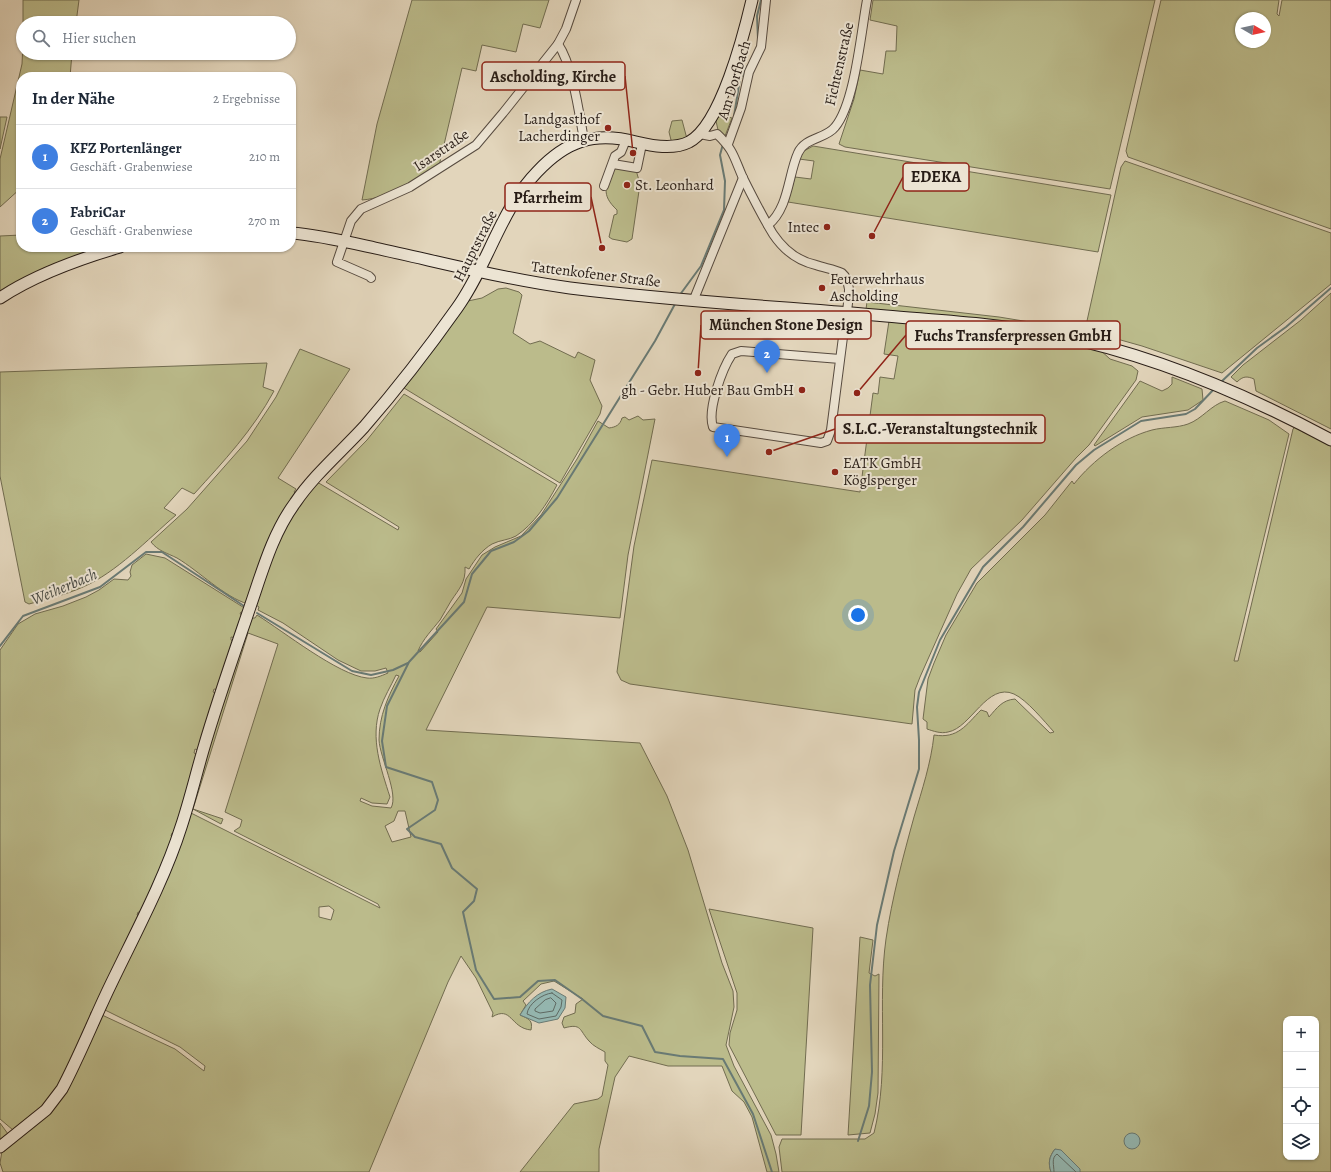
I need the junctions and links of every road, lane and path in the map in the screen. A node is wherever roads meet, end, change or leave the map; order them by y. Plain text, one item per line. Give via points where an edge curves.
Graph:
1 (576, 0) edge
2 (752, 0) edge
3 (766, 0) edge
4 (867, 0) edge
5 (558, 44) junction
6 (708, 122) junction
7 (700, 134) junction
8 (584, 140) junction
9 (626, 140) junction
10 (723, 140) junction
11 (642, 144) junction
12 (613, 164) junction
13 (743, 178) junction
14 (604, 186) dead end
15 (768, 225) junction
16 (296, 234) edge
17 (345, 242) junction
18 (103, 252) edge
19 (478, 271) junction
20 (371, 278) dead end
21 (0, 298) edge
22 (689, 299) junction
23 (846, 312) junction
24 (840, 360) junction
25 (1331, 440) edge
26 (0, 1147) edge

1 - 5 street, Isarstraße
2 - 6 main road, Hauptstraße via 737,60
3 - 10 street, Am Dorfbach via 761,47 749,72 741,108
4 - 15 street, Fichtenstraße via 849,99 843,114 834,128 808,142 798,151 776,219
5 - 8 street via 563,51 571,80
5 - 17 street, Isarstraße via 476,145 410,187 361,209 351,221
6 - 7 main road, Hauptstraße
6 - 10 street
7 - 10 street
7 - 11 main road, Hauptstraße via 691,141 674,146
8 - 9 main road, Hauptstraße via 602,136
8 - 19 main road, Hauptstraße via 546,163 527,183
9 - 11 main road, Hauptstraße
9 - 12 street via 621,152 615,156
10 - 13 street
11 - 12 street via 638,168
12 - 14 street
13 - 15 street
13 - 22 street
15 - 23 street via 779,242 800,260 844,274 849,290
16 - 17 main road, Tattenkofener Straße
17 - 19 main road, Tattenkofener Straße
17 - 20 street via 337,262
18 - 21 main road via 50,272
19 - 22 main road, Tattenkofener Straße via 568,288
19 - 26 main road, Hauptstraße via 468,292 432,342 362,428 304,492 281,524 219,699 180,831 135,934 62,1089 46,1110
22 - 23 main road, Tattenkofener Straße
23 - 24 street
23 - 25 main road, Tattenkofener Straße via 970,322 1057,336 1140,357 1225,388
24 - 24 street via 831,430 827,441 821,443 713,427 715,398 732,354 741,351

